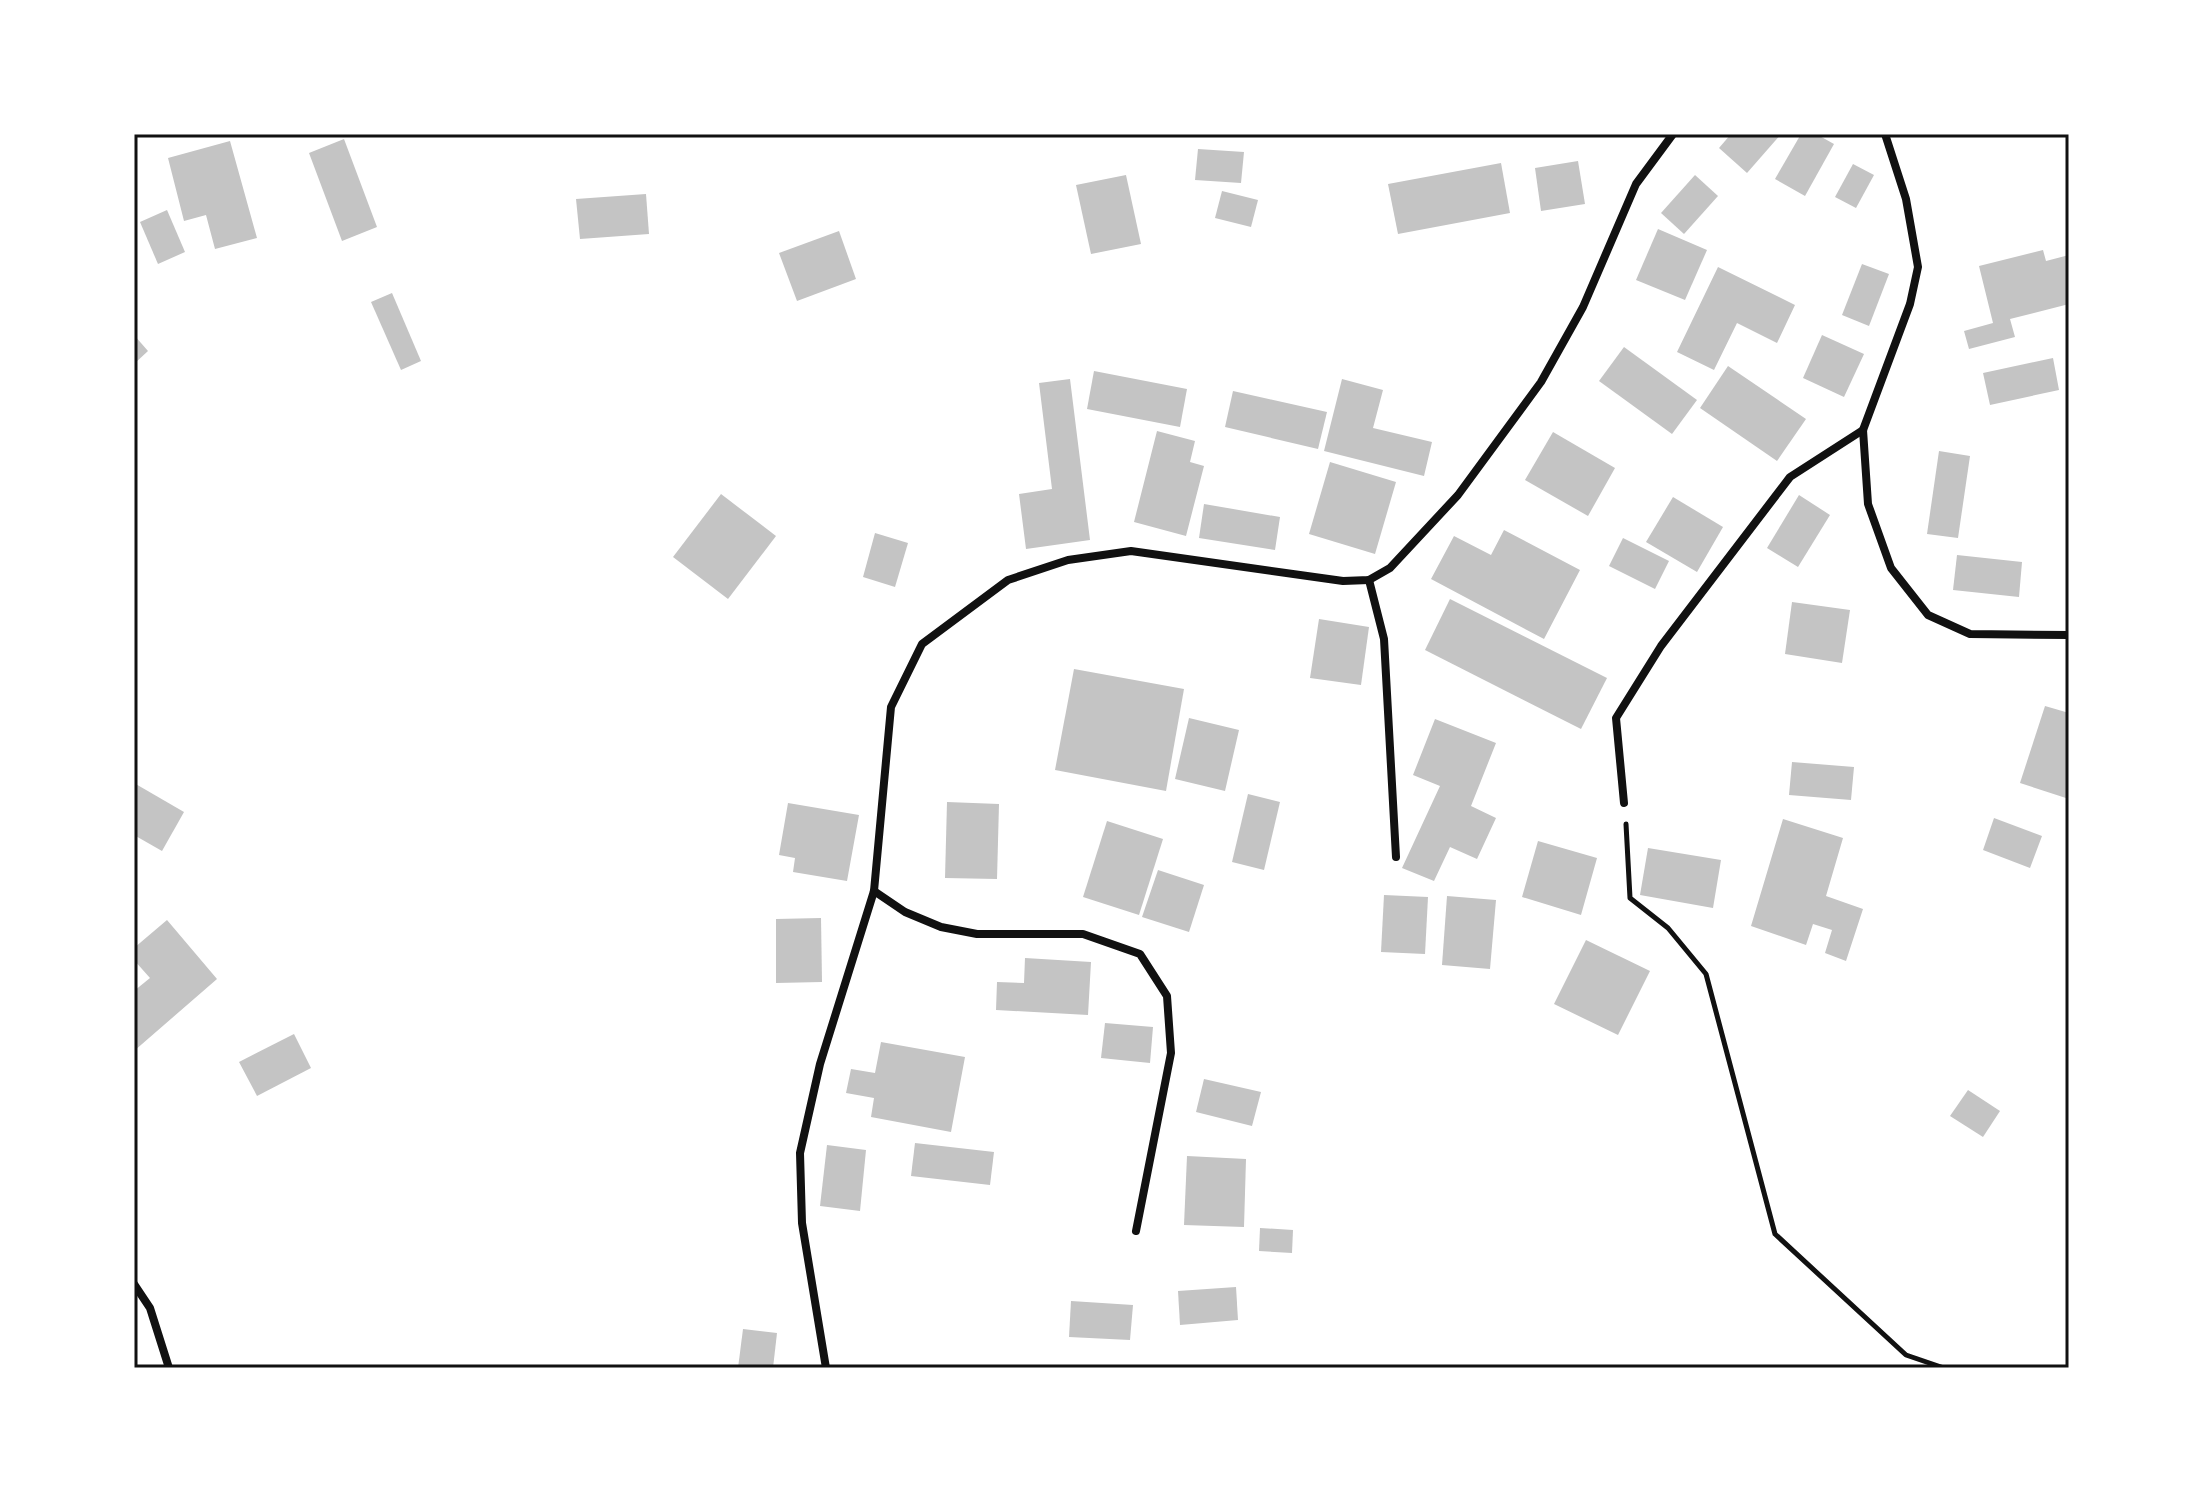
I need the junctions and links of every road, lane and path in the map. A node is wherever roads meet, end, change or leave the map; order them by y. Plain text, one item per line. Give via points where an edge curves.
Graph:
1 (1673, 134) edge
2 (1885, 134) edge
3 (1863, 430) junction
4 (1369, 580) junction
5 (2069, 635) edge
6 (1624, 803) joint
7 (1396, 857) dead end
8 (874, 891) junction
9 (1136, 1231) dead end
10 (134, 1284) edge
11 (169, 1368) edge
12 (826, 1368) edge
13 (1944, 1368) edge

1 - 4 street via 1636,184 1583,307 1541,382 1458,495 1390,568
2 - 3 street via 1906,199 1918,267 1910,304
3 - 5 street via 1868,504 1891,568 1928,615 1970,634
3 - 6 street via 1790,477 1661,646 1616,718
4 - 7 street via 1384,639
4 - 8 street via 1343,581 1131,551 1068,560 1008,580 922,644 891,707
6 - 13 path via 1630,898 1668,928 1706,974 1775,1234 1906,1355
8 - 9 street via 941,927 977,934 1083,934 1140,954 1167,996 1171,1053
8 - 12 street via 820,1064 800,1153 802,1223
10 - 11 street via 150,1308

